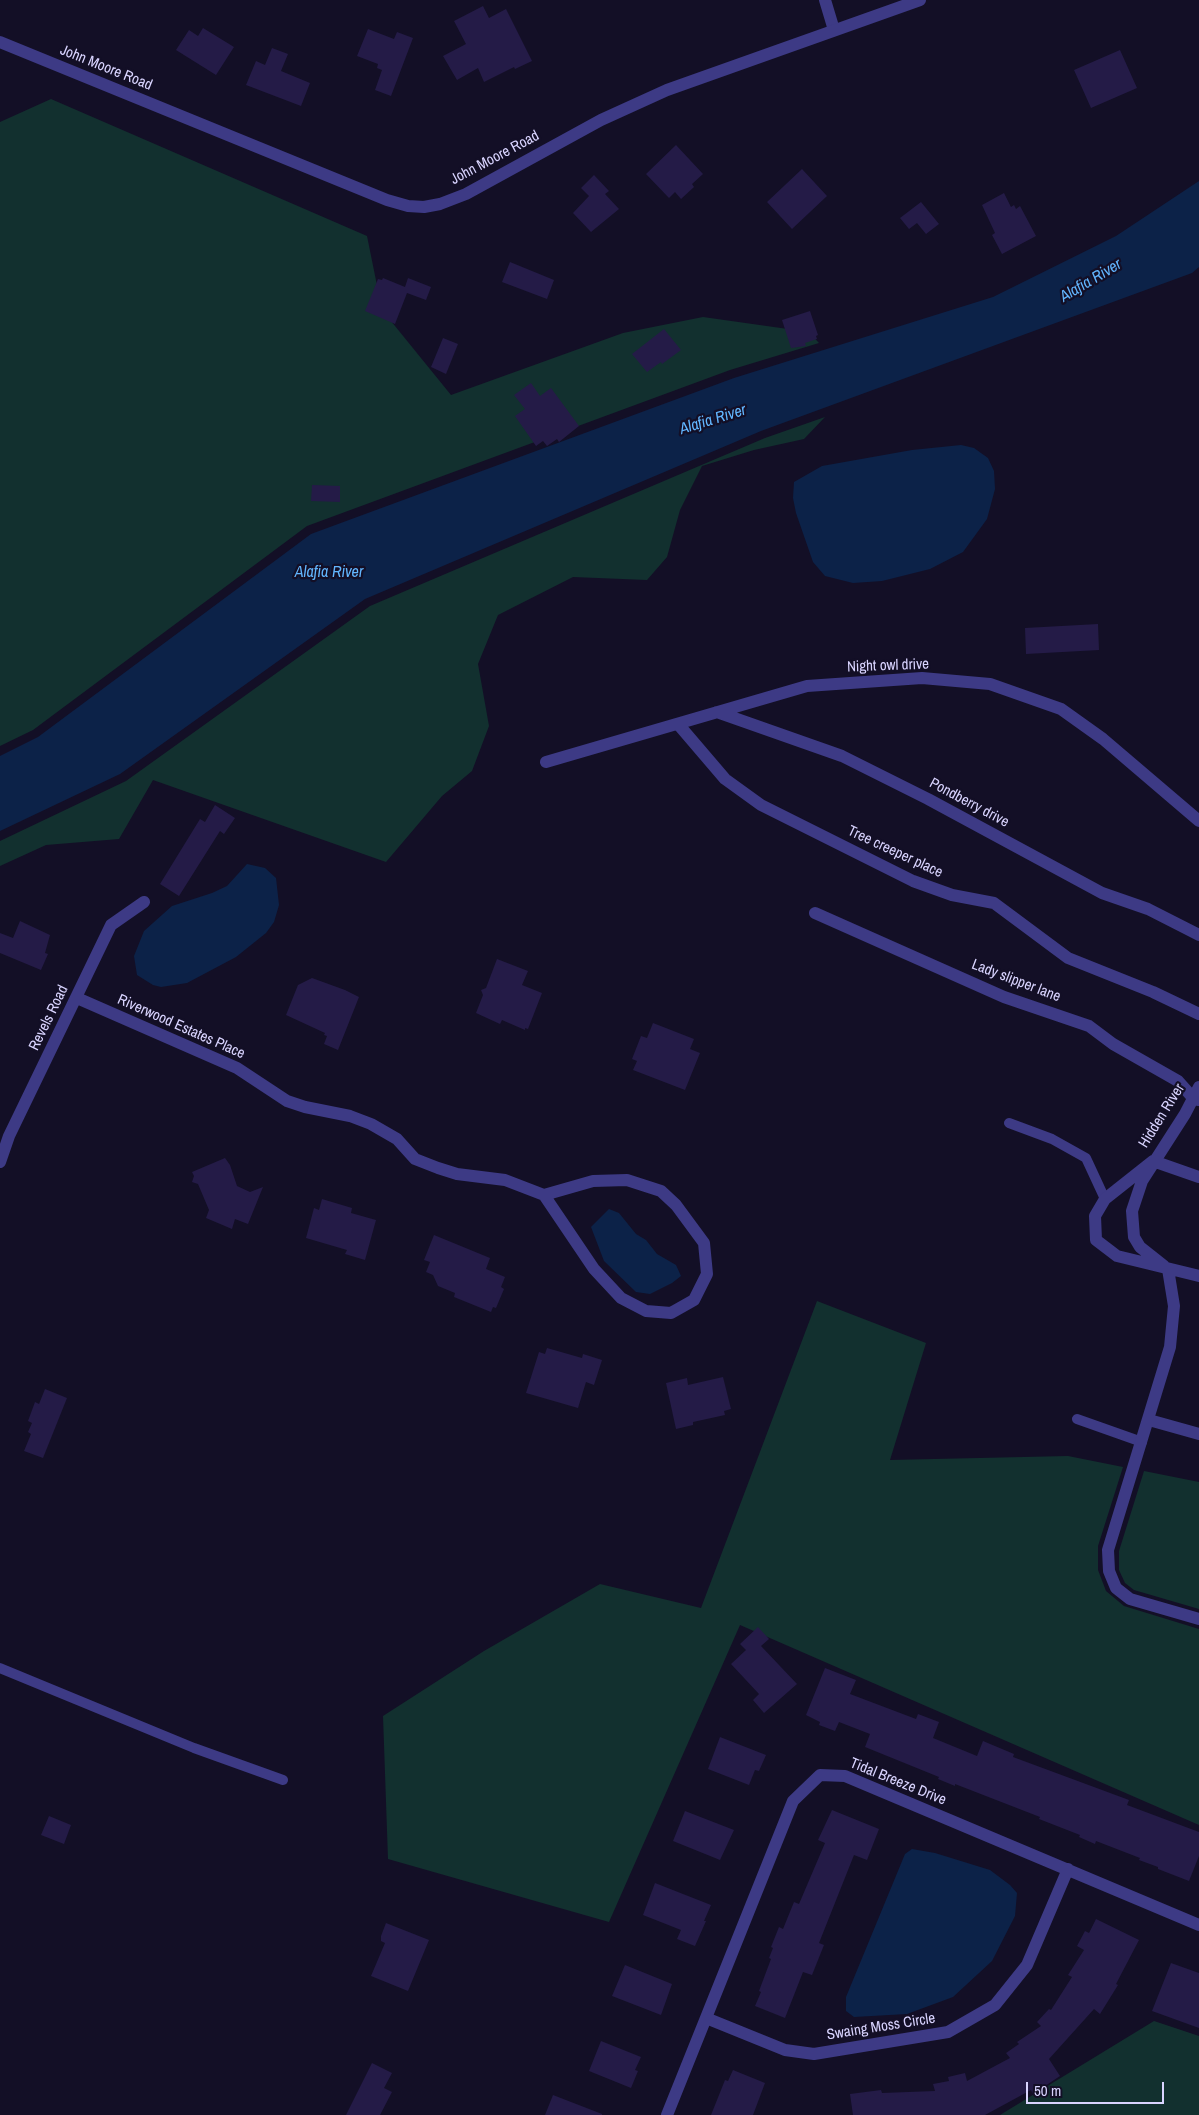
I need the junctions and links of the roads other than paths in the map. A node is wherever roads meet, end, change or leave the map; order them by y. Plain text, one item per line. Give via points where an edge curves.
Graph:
1 (825, 0) edge
2 (920, 0) edge
3 (834, 30) junction
4 (0, 42) edge
5 (717, 712) junction
6 (678, 724) junction
7 (546, 762) dead end
8 (1199, 821) edge
9 (144, 902) dead end
10 (814, 913) dead end
11 (1199, 935) edge
12 (77, 998) junction
13 (1199, 1014) edge
14 (1197, 1095) edge
15 (1009, 1123) dead end
16 (2, 1149) edge
17 (0, 1162) edge
18 (1153, 1162) junction
19 (1199, 1177) edge
20 (544, 1195) junction
21 (1105, 1199) junction
22 (1168, 1269) junction
23 (1199, 1276) edge
24 (1076, 1420) dead end
25 (1149, 1420) junction
26 (1199, 1434) edge
27 (1142, 1442) junction
28 (1199, 1619) edge
29 (0, 1668) edge
30 (283, 1780) dead end
31 (1068, 1869) junction
32 (1199, 1925) edge
33 (706, 2018) junction
34 (667, 2115) edge

1 - 3 street
2 - 3 street, John Moore Road
3 - 4 street, John Moore Road via 642,101 584,128 466,194 424,207 387,200
5 - 6 street, Night owl drive
5 - 8 street, Night owl drive via 807,686 922,678 990,684 1060,709 1103,739
5 - 11 street, Pondberry drive via 842,756 1102,893 1148,909
6 - 7 street, Night owl drive
6 - 13 street, Tree creeper place via 725,779 761,805 913,881 952,895 994,903 1068,958
9 - 12 street, Revels Road via 111,925
10 - 14 street, Lady slipper lane via 1004,997 1089,1026
12 - 16 street, Revels Road
12 - 20 street, Riverwood Estates Place via 237,1068 287,1101 371,1124 397,1139 415,1158 438,1168 457,1174 505,1180
14 - 18 street, Hidden River
15 - 21 lane via 1052,1139 1086,1158
16 - 17 street, Revels Road
18 - 19 street, Hidden River
18 - 21 street, Hidden River
18 - 22 street, Hidden River via 1135,1196 1132,1225 1140,1247
20 - 20 street via 594,1270 621,1298 646,1311 671,1313 694,1300 707,1274 704,1243 676,1205 661,1191 627,1180 593,1182
21 - 22 street, Hidden River via 1095,1216 1096,1240 1117,1256
22 - 23 street, Hidden River
22 - 25 street via 1174,1306 1170,1347
24 - 27 lane
25 - 26 street
25 - 27 street
27 - 28 street via 1108,1550 1109,1571 1116,1588 1130,1599
29 - 30 lane via 194,1748
31 - 32 street, Tidal Breeze Drive
31 - 33 street, Swaing Moss Circle via 1027,1965 995,2005 948,2032 814,2054 785,2050
31 - 33 street, Tidal Breeze Drive via 845,1776 820,1774 793,1801
33 - 34 street, Tidal Breeze Drive

